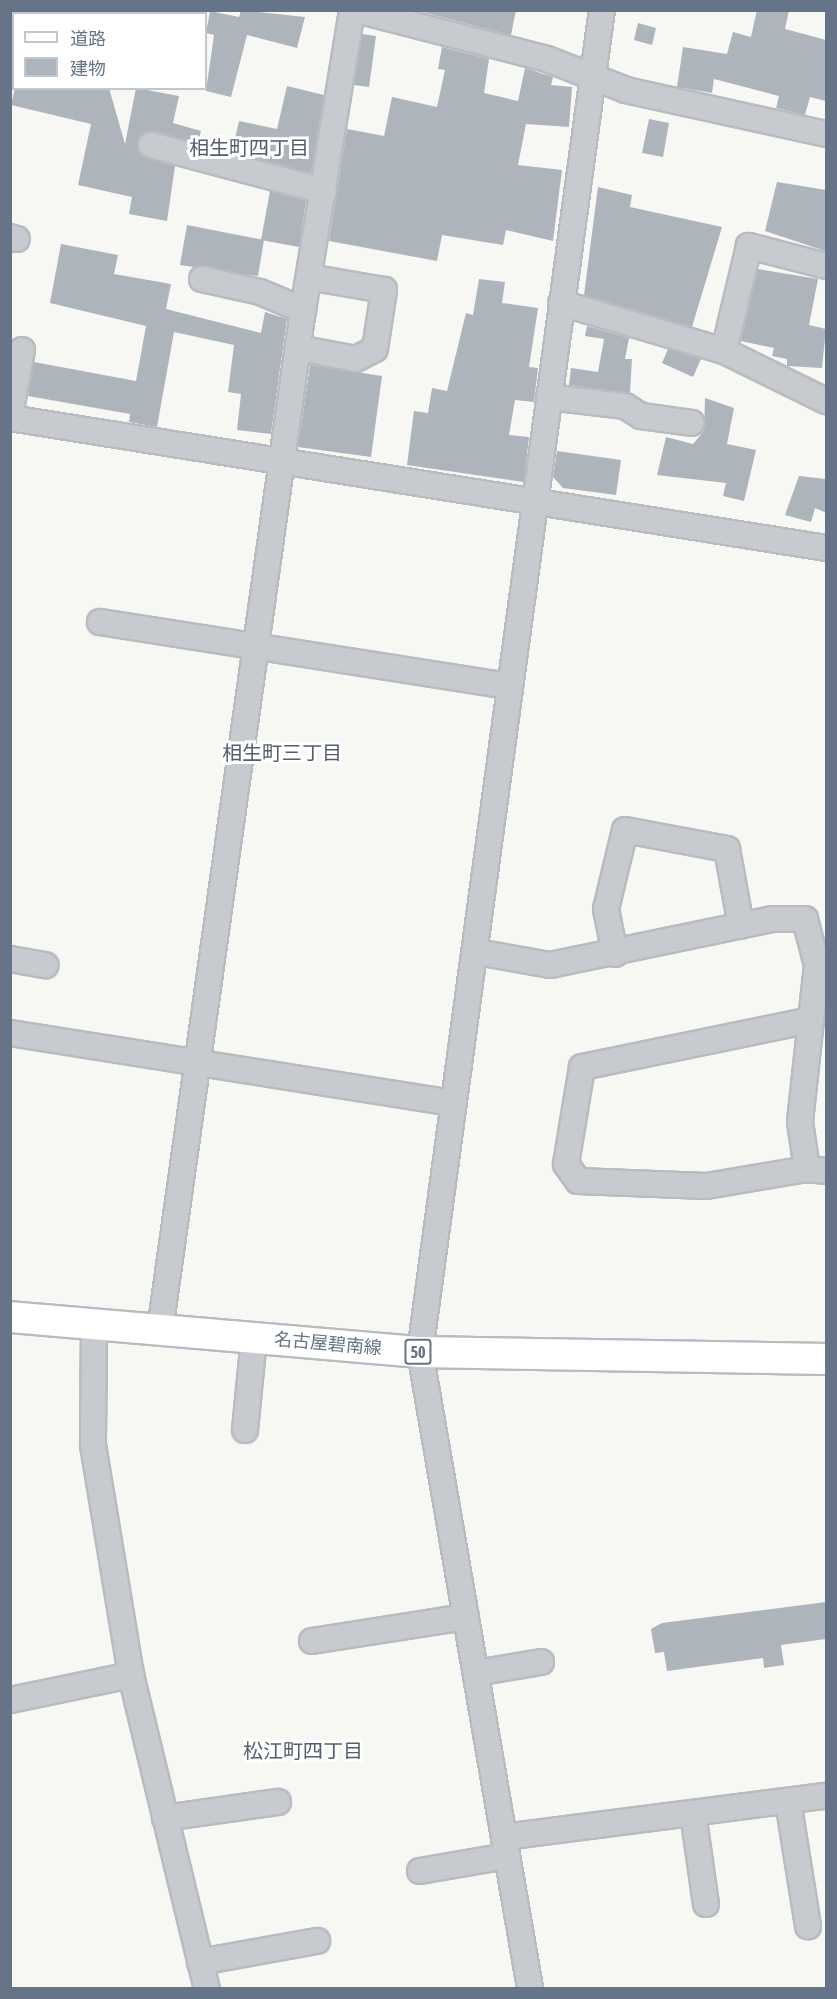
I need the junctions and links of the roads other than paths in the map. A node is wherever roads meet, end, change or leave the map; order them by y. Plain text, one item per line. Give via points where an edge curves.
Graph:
1 (354, 10) edge
2 (602, 10) edge
3 (594, 78) junction
4 (826, 134) edge
5 (151, 145) dead end
6 (324, 191) junction
7 (826, 266) edge
8 (309, 277) junction
9 (202, 279) dead end
10 (561, 303) junction
11 (303, 310) junction
12 (298, 348) junction
13 (22, 350) dead end
14 (724, 351) junction
15 (549, 397) junction
16 (826, 401) edge
17 (10, 416) edge
18 (692, 423) dead end
19 (281, 461) junction
20 (536, 502) junction
21 (826, 548) edge
22 (100, 622) dead end
23 (256, 647) junction
24 (510, 686) junction
25 (741, 926) junction
26 (477, 952) junction
27 (615, 954) junction
28 (10, 959) edge
29 (45, 965) dead end
30 (811, 1020) junction
31 (10, 1033) edge
32 (197, 1063) junction
33 (453, 1103) junction
34 (817, 1170) edge
35 (10, 1317) edge
36 (94, 1325) junction
37 (160, 1330) junction
38 (254, 1338) junction
39 (420, 1352) junction
40 (826, 1359) edge
41 (245, 1430) dead end
42 (466, 1617) junction
43 (312, 1641) dead end
44 (541, 1662) dead end
45 (476, 1673) junction
46 (131, 1675) junction
47 (10, 1700) edge
48 (826, 1796) edge
49 (788, 1801) junction
50 (278, 1802) dead end
51 (693, 1813) junction
52 (165, 1818) junction
53 (506, 1846) junction
54 (420, 1871) dead end
55 (706, 1904) dead end
56 (808, 1926) dead end
57 (317, 1941) dead end
58 (200, 1962) junction
59 (207, 1989) edge
60 (530, 1989) edge

1 - 3 street via 547,58
1 - 6 street
2 - 3 street
3 - 4 street
3 - 10 street
5 - 6 street
6 - 8 street
7 - 14 street via 749,246
8 - 11 street
8 - 12 street via 384,290 375,350 356,359
9 - 11 street via 260,292
10 - 14 street
10 - 15 street
11 - 12 street
12 - 19 street
13 - 17 street
14 - 16 street
15 - 18 street via 625,406 640,416
15 - 20 street
17 - 19 street
19 - 20 street
19 - 23 street
20 - 21 street
20 - 24 street
22 - 23 street
23 - 24 street
23 - 32 street
24 - 26 street
25 - 27 street
25 - 27 street via 727,849 625,830 606,909
25 - 30 street via 805,919 817,965
26 - 27 street via 550,965
26 - 33 street
28 - 29 street
30 - 34 street via 800,1122
30 - 34 street via 582,1067 566,1164 578,1181 706,1186
31 - 32 street
32 - 33 street
32 - 37 street
33 - 39 street
35 - 36 main road, 名古屋碧南線 / 50
36 - 37 main road, 名古屋碧南線 / 50
36 - 46 street via 93,1445
37 - 38 main road, 名古屋碧南線 / 50
38 - 39 main road, 名古屋碧南線 / 50
38 - 41 street
39 - 40 main road, 名古屋碧南線 / 50
39 - 42 street
42 - 43 street
42 - 45 street
44 - 45 street
45 - 53 street
46 - 47 street
46 - 52 street
48 - 49 street
49 - 51 street
49 - 56 street
50 - 52 street
51 - 53 street
51 - 55 street
52 - 58 street
53 - 54 street
53 - 60 street
57 - 58 street
58 - 59 street

